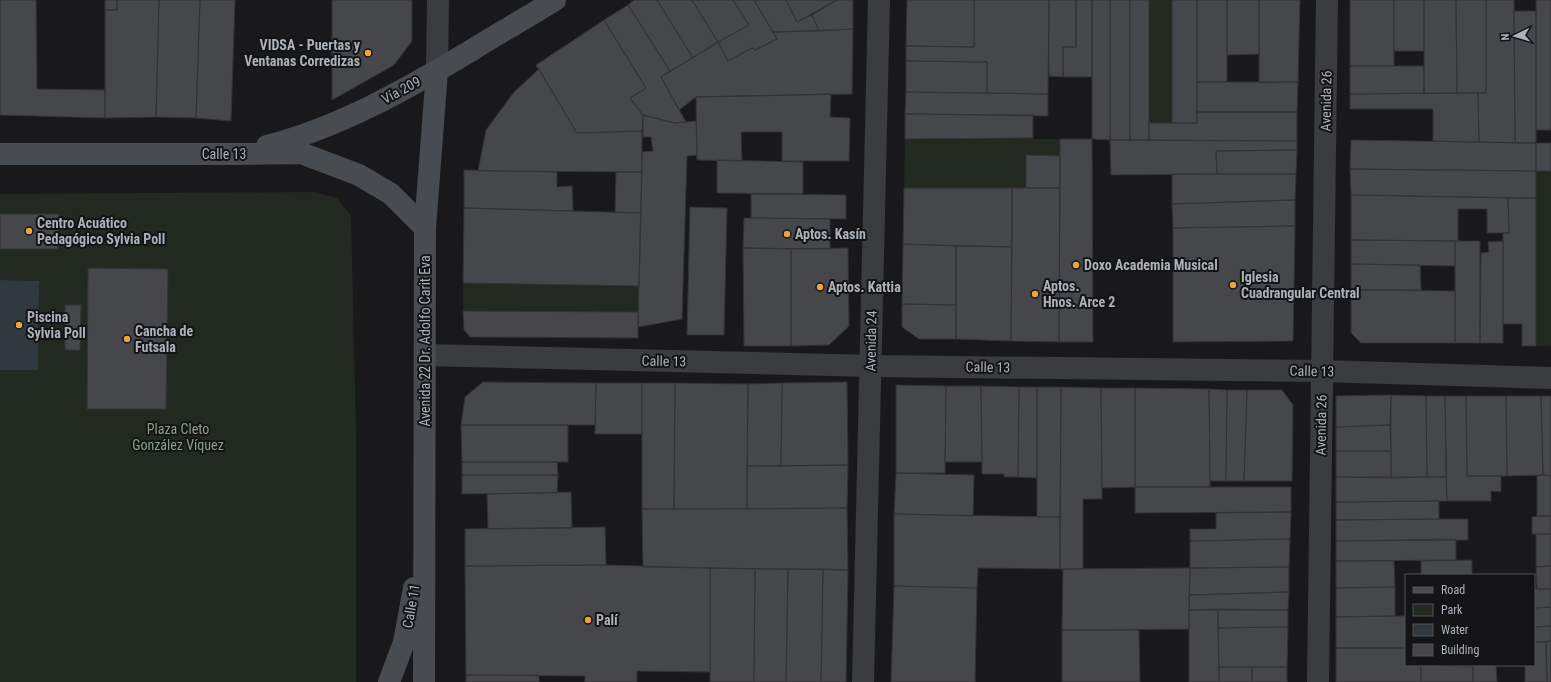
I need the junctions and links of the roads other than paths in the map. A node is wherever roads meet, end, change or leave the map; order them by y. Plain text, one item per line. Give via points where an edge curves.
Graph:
1 (438, 0) edge
2 (555, 0) edge
3 (879, 0) edge
4 (1327, 0) edge
5 (437, 71) junction
6 (0, 154) edge
7 (234, 154) junction
8 (425, 228) junction
9 (425, 355) junction
10 (871, 366) junction
11 (1322, 371) junction
12 (1551, 378) edge
13 (424, 528) junction
14 (404, 642) junction
15 (389, 682) edge
16 (399, 682) edge
17 (424, 682) edge
18 (863, 682) edge
19 (1318, 682) edge

1 - 5 street, Avenida 22 Dr. Adolfo Carit Eva
2 - 5 main road, Vía 209
3 - 10 street, Avenida 24
4 - 11 street, Avenida 26
5 - 7 main road, Vía 209 via 334,124 285,142
5 - 8 main road, Avenida 22 Dr. Adolfo Carit Eva
6 - 7 main road, Calle 13
7 - 8 main road, Calle 13 via 301,153 329,163 359,175 391,194
8 - 9 main road, Avenida 22 Dr. Adolfo Carit Eva
9 - 10 street, Calle 13
9 - 13 main road, Avenida 22 Dr. Adolfo Carit Eva
10 - 11 street, Calle 13
10 - 18 street, Avenida 24
11 - 12 street, Calle 13
11 - 19 street, Avenida 26
13 - 14 main road, Calle 11
13 - 17 main road, Avenida 22 Dr. Adolfo Carit Eva
14 - 15 main road, Calle 11
14 - 16 main road

